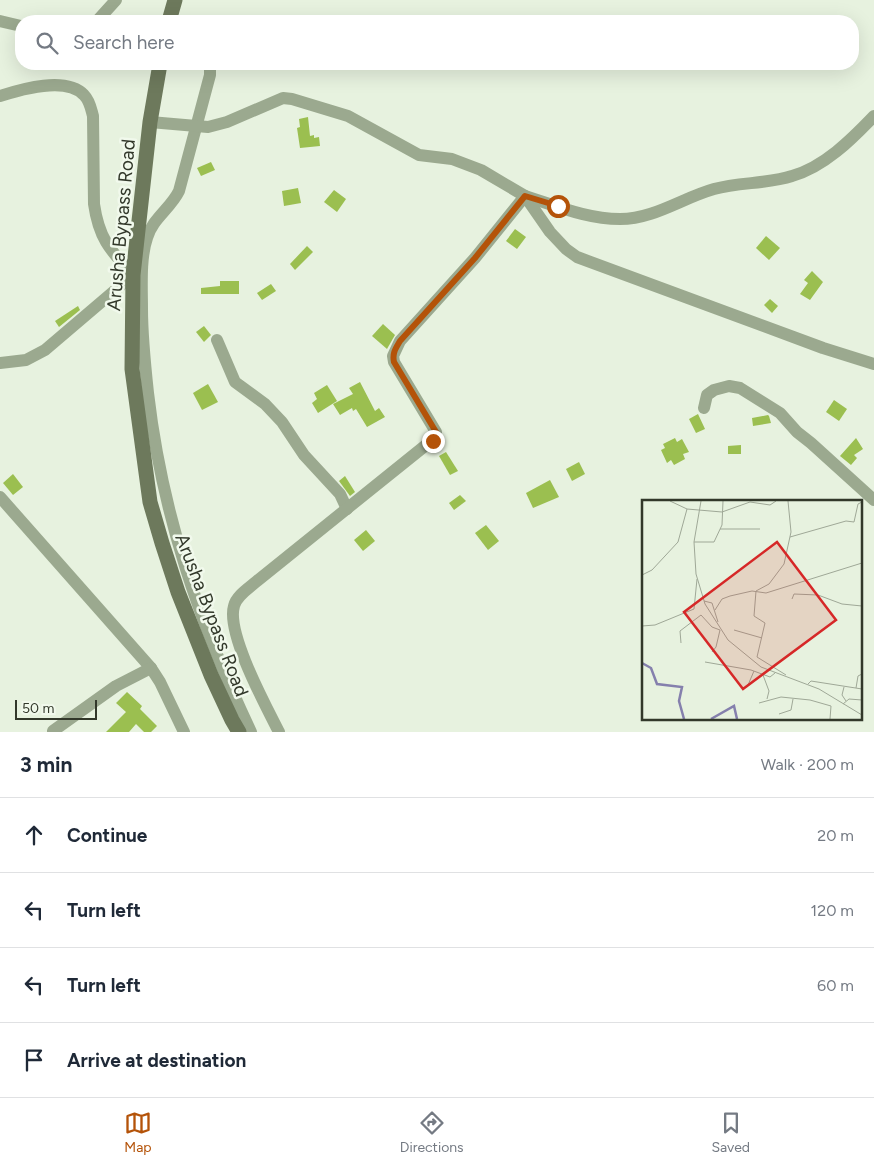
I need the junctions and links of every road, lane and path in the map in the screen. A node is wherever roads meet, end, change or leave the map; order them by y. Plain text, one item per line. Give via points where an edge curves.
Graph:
1 (116, 0) edge
2 (175, 0) edge
3 (102, 15) edge
4 (171, 15) edge
5 (0, 21) edge
6 (15, 25) edge
7 (159, 70) edge
8 (210, 70) edge
9 (0, 96) edge
10 (874, 116) edge
11 (150, 122) junction
12 (196, 127) junction
13 (525, 196) junction
14 (133, 275) junction
15 (217, 340) dead end
16 (0, 363) edge
17 (874, 364) edge
18 (704, 408) dead end
19 (0, 497) edge
20 (874, 500) edge
21 (347, 509) junction
22 (151, 668) junction
23 (53, 731) edge
24 (184, 732) edge
25 (239, 732) edge
26 (252, 732) edge
27 (279, 732) edge

1 - 3 street
2 - 4 main road
5 - 6 street
7 - 11 main road, Arusha Bypass Road
8 - 12 street
9 - 14 street via 25,88 57,85 71,86 85,95 93,116 96,218 107,245
10 - 13 street via 842,147 818,164 792,176 714,189 636,218 596,218
11 - 12 street
11 - 14 main road, Arusha Bypass Road
12 - 13 street via 227,122 274,101 292,98 348,116 419,155 462,162
12 - 26 street via 179,191 147,237 142,279 145,361 154,437 177,542 204,623
13 - 17 street via 550,232 577,257 822,348
13 - 21 street via 475,258 400,341 393,356 436,437
14 - 16 street via 45,350 26,360
14 - 25 main road, Arusha Bypass Road via 132,369 150,502 178,592 211,675
15 - 21 street via 235,382 265,404 282,422 304,455 340,494
18 - 20 street via 707,395 714,390 730,386 740,388 780,413
19 - 22 street
21 - 27 street via 257,581 233,607 233,624 243,656
22 - 23 street via 116,686
22 - 24 street

